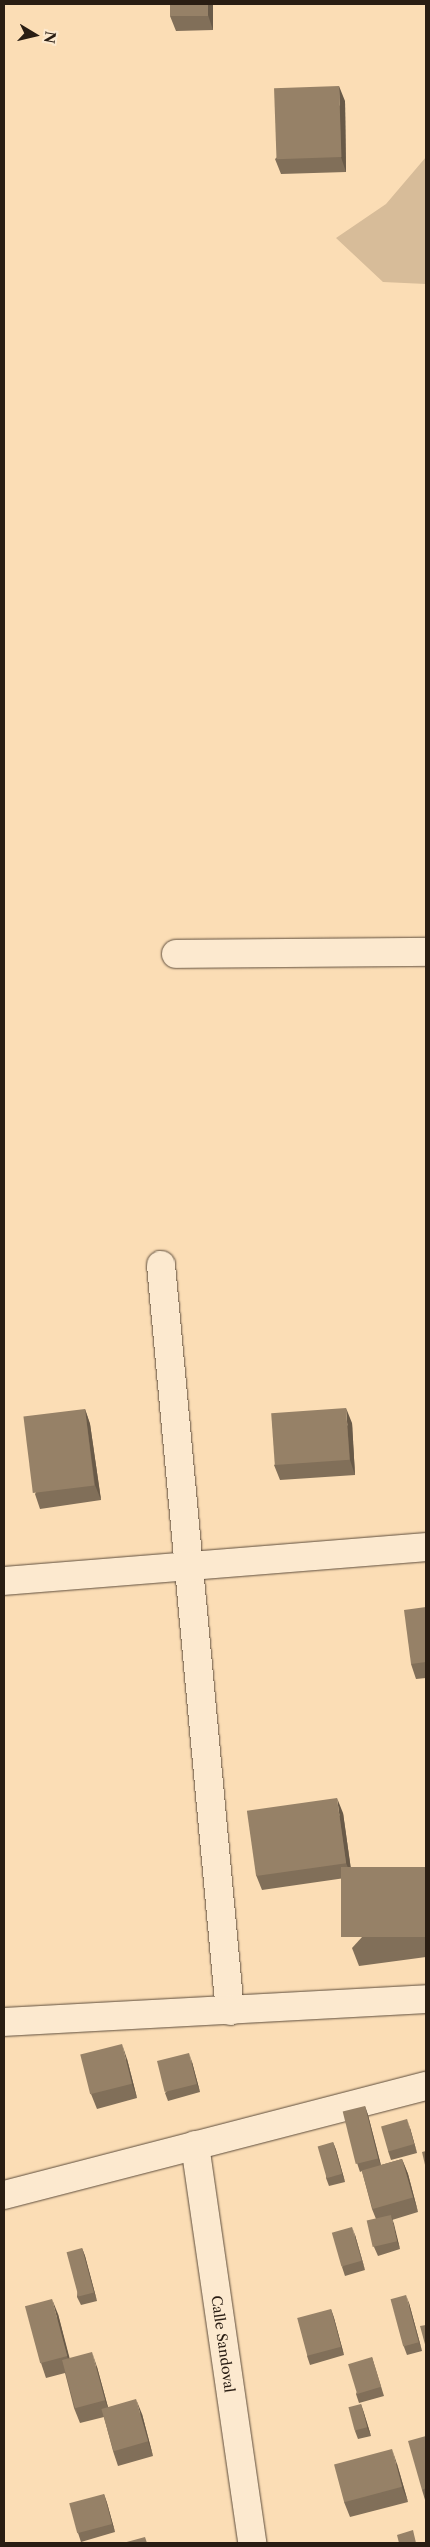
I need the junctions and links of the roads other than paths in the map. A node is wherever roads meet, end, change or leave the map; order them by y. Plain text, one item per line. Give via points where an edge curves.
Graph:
1 (426, 952) edge
2 (176, 954) dead end
3 (161, 1265) dead end
4 (426, 1547) edge
5 (188, 1566) junction
6 (4, 1581) edge
7 (426, 1999) edge
8 (230, 2011) junction
9 (4, 2022) edge
10 (426, 2086) edge
11 (195, 2145) junction
12 (4, 2195) edge
13 (252, 2543) edge

1 - 2 street
3 - 5 street
4 - 5 street
5 - 6 street
5 - 8 street
7 - 8 street
8 - 9 street
10 - 11 street
11 - 12 street
11 - 13 street, Calle Sandoval

